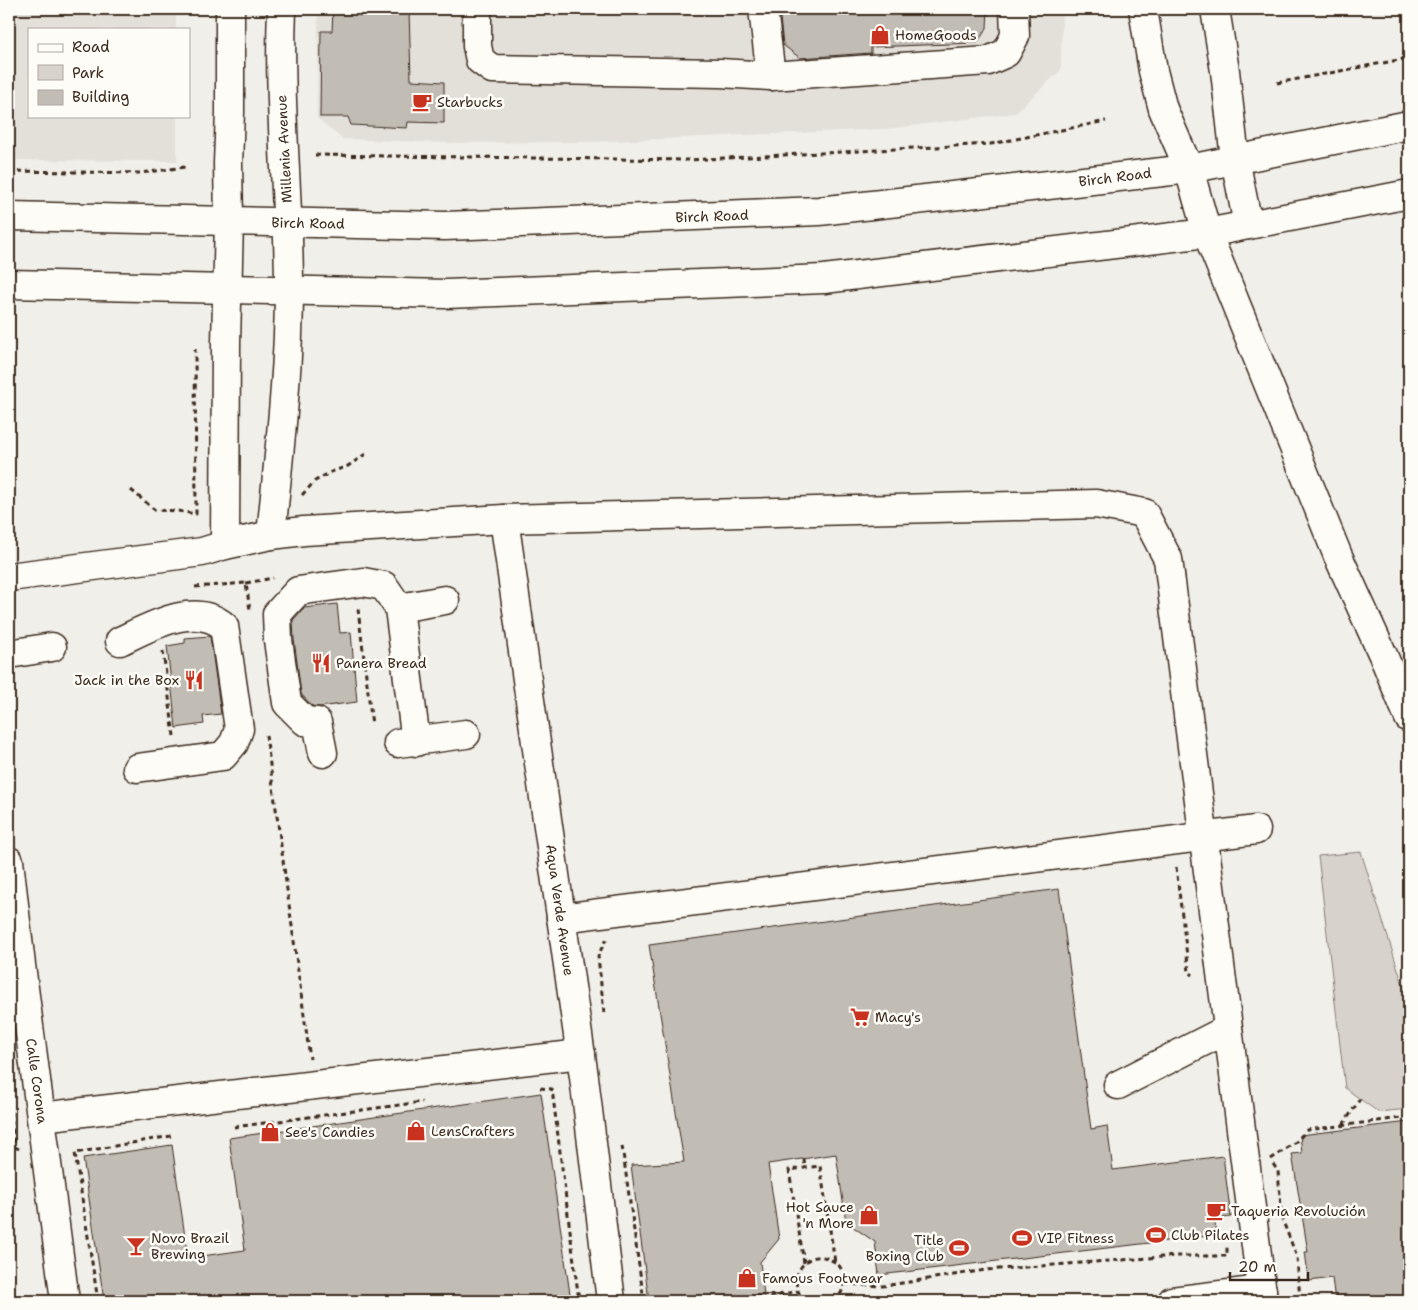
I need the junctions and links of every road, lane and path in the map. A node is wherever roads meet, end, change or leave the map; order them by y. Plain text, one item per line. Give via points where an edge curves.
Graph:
1 (230, 9) edge
2 (282, 9) edge
3 (477, 9) edge
4 (763, 9) edge
5 (1014, 9) edge
6 (1143, 9) edge
7 (1215, 9) edge
8 (1409, 58) edge
9 (771, 76) junction
10 (1276, 83) dead end
11 (1106, 121) dead end
12 (1409, 125) edge
13 (315, 155) dead end
14 (1235, 159) junction
15 (184, 166) dead end
16 (1189, 169) junction
17 (9, 171) edge
18 (1409, 194) edge
19 (9, 216) edge
20 (229, 221) junction
21 (287, 223) junction
22 (1248, 225) junction
23 (1207, 233) junction
24 (9, 284) edge
25 (227, 289) junction
26 (289, 290) junction
27 (195, 349) dead end
28 (367, 453) dead end
29 (131, 490) dead end
30 (302, 495) dead end
31 (504, 520) junction
32 (271, 535) junction
33 (226, 545) junction
34 (9, 577) edge
35 (194, 587) dead end
36 (445, 600) dead end
37 (357, 604) dead end
38 (399, 608) junction
39 (250, 612) dead end
40 (164, 620) junction
41 (120, 641) dead end
42 (52, 647) dead end
43 (9, 654) edge
44 (1409, 718) edge
45 (372, 725) dead end
46 (266, 729) dead end
47 (466, 734) dead end
48 (324, 753) dead end
49 (189, 760) junction
50 (137, 768) dead end
51 (1256, 830) dead end
52 (1204, 837) junction
53 (9, 861) edge
54 (1170, 864) dead end
55 (561, 918) junction
56 (611, 938) dead end
57 (15, 966) edge
58 (1196, 976) dead end
59 (605, 1022) dead end
60 (1228, 1029) junction
61 (581, 1054) junction
62 (1118, 1085) dead end
63 (312, 1086) junction
64 (532, 1087) dead end
65 (1360, 1099) dead end
66 (425, 1102) dead end
67 (314, 1116) junction
68 (41, 1117) junction
69 (1409, 1117) edge
70 (1342, 1125) junction
71 (234, 1127) dead end
72 (171, 1136) dead end
73 (620, 1138) dead end
74 (1268, 1152) dead end
75 (804, 1159) dead end
76 (1270, 1159) junction
77 (805, 1168) junction
78 (1227, 1256) dead end
79 (835, 1262) junction
80 (804, 1263) junction
81 (845, 1284) junction
82 (798, 1291) junction
83 (1262, 1296) edge
84 (838, 1300) edge
85 (65, 1301) edge
86 (98, 1301) edge
87 (579, 1301) edge
88 (611, 1301) edge
89 (644, 1301) edge
90 (752, 1301) edge
91 (806, 1301) edge
92 (834, 1301) edge
93 (1172, 1301) edge
94 (1300, 1301) edge

1 - 20 main road
2 - 21 main road, Millenia Avenue via 281,110
3 - 9 main road via 480,60 492,69
4 - 9 main road
5 - 9 main road via 1015,36 1006,53 988,61
6 - 16 main road via 1162,108
7 - 14 main road
8 - 10 path
11 - 13 path via 991,144 689,160
12 - 14 main road, Birch Road
14 - 16 main road, Birch Road
14 - 22 main road
15 - 17 path via 141,173
16 - 21 main road, Birch Road via 819,212 445,226
16 - 23 main road
18 - 22 main road
19 - 20 main road, Birch Road
20 - 21 main road, Birch Road
20 - 25 main road
21 - 26 main road, Millenia Avenue
22 - 23 main road
23 - 26 main road via 824,279 446,294
23 - 44 main road via 1334,547
24 - 25 main road
25 - 26 main road
25 - 33 main road
26 - 32 main road, Millenia Avenue via 286,370
27 - 29 path via 196,514 155,510
28 - 30 path via 316,481
31 - 32 main road
31 - 52 main road via 1096,504 1144,514 1168,559
31 - 55 main road, Aqua Verde Avenue
32 - 33 main road
33 - 34 main road via 202,552
35 - 39 path via 246,583
36 - 38 main road
37 - 45 path
38 - 47 main road via 406,743
38 - 48 main road via 384,586 363,582 298,591 277,614 287,703 305,721 317,722
40 - 41 main road
40 - 49 path via 167,640 161,642 175,738 188,736
40 - 49 main road via 200,616 224,626 239,729 234,743 223,756
42 - 43 main road
46 - 63 path
49 - 50 main road
51 - 52 main road
52 - 55 main road
52 - 60 main road
53 - 57 main road, Calle Corona
54 - 58 path via 1175,866 1189,972
55 - 61 main road, Aqua Verde Avenue
56 - 59 path via 605,942 598,956
57 - 68 main road, Calle Corona
60 - 62 main road
60 - 83 main road
61 - 63 main road
61 - 88 main road, Aqua Verde Avenue
63 - 67 path
63 - 68 main road
64 - 87 path via 552,1089
65 - 70 path
66 - 67 path
67 - 71 path
68 - 85 main road, Calle Corona
69 - 70 path
70 - 76 path via 1306,1130 1296,1142
72 - 86 path via 75,1153
73 - 89 path
74 - 76 path
75 - 77 path
76 - 94 path via 1278,1171 1282,1219 1297,1257
77 - 79 path via 820,1166
77 - 80 path via 789,1170
78 - 81 path via 1176,1256 986,1270 883,1286
79 - 80 path via 819,1256
79 - 81 path via 841,1267
80 - 82 path via 796,1276
81 - 84 path
82 - 90 path
82 - 91 path
83 - 93 main road
84 - 92 path

